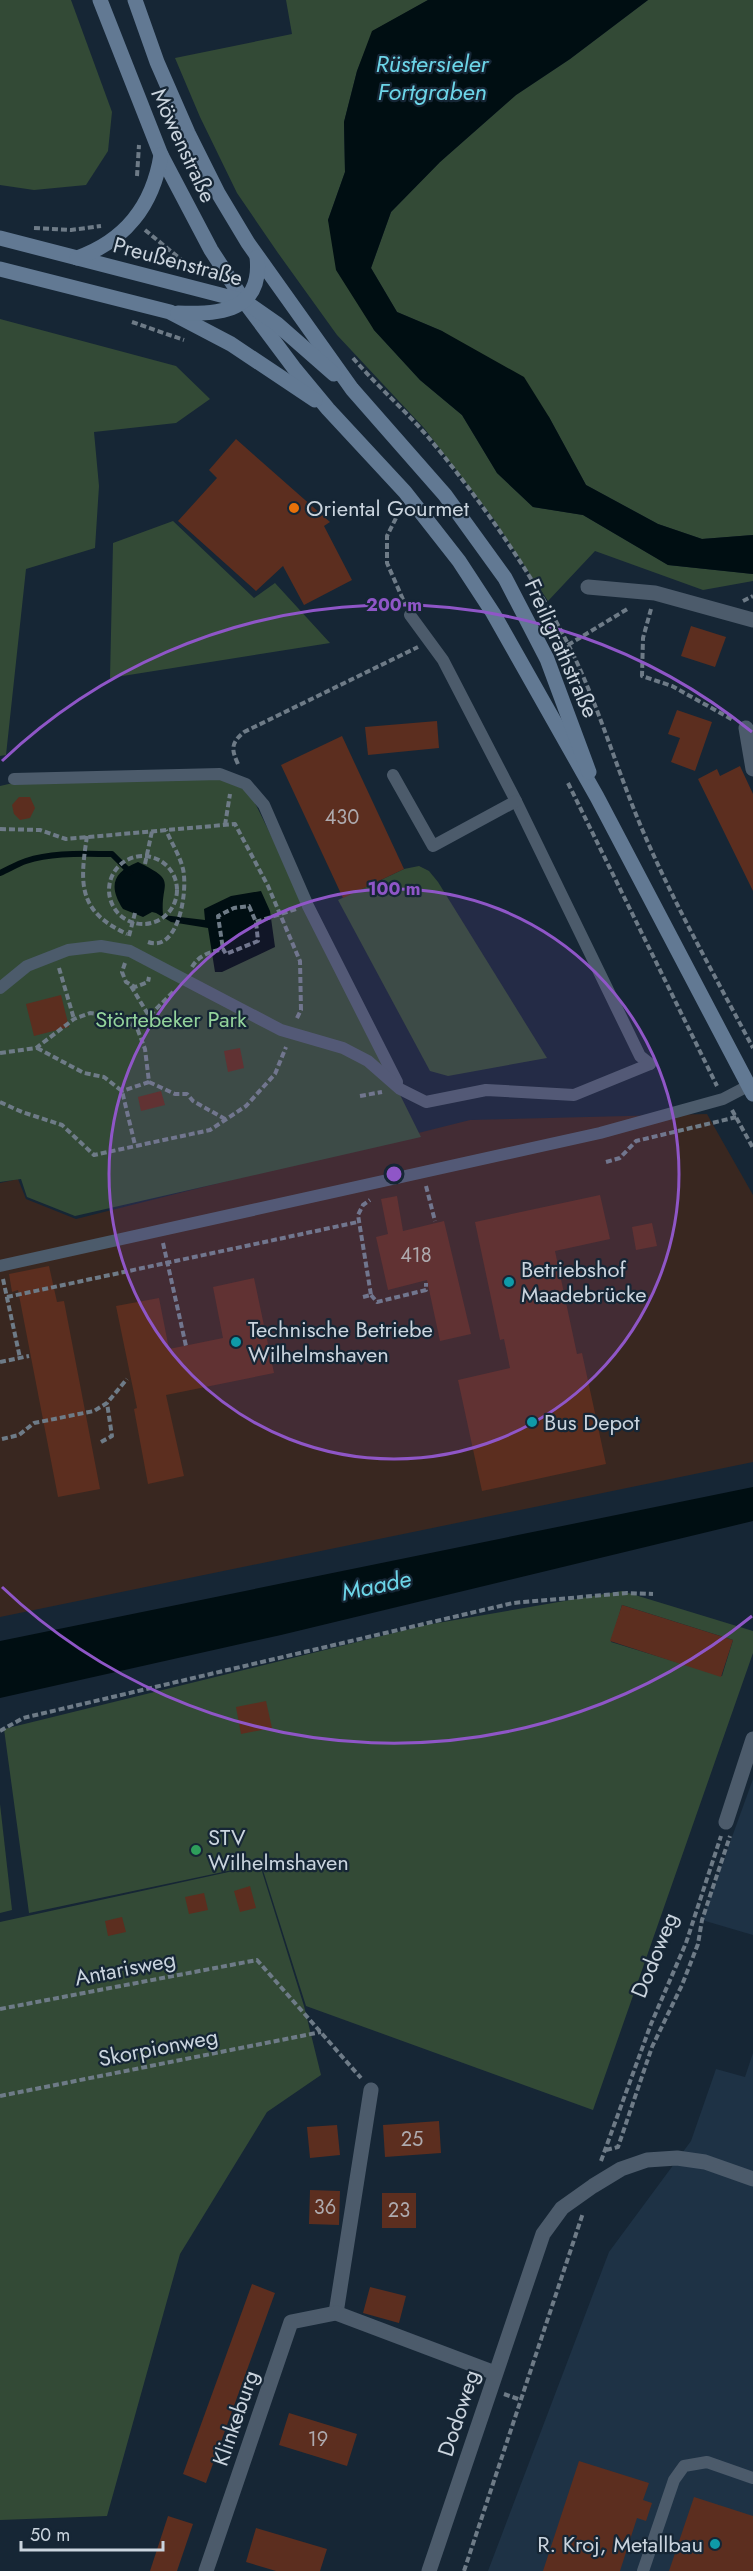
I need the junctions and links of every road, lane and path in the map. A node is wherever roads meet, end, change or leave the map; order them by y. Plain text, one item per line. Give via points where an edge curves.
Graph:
1 (100, 0) edge
2 (135, 0) edge
3 (137, 136) dead end
4 (161, 155) junction
5 (136, 185) dead end
6 (106, 223) dead end
7 (26, 226) dead end
8 (0, 238) edge
9 (257, 257) junction
10 (77, 258) junction
11 (0, 269) edge
12 (244, 301) junction
13 (171, 312) junction
14 (123, 320) dead end
15 (188, 341) dead end
16 (352, 389) junction
17 (328, 409) junction
18 (392, 502) dead end
19 (400, 510) junction
20 (406, 519) dead end
21 (588, 586) dead end
22 (655, 593) junction
23 (410, 615) joint
24 (753, 620) edge
25 (429, 642) junction
26 (568, 645) dead end
27 (746, 728) joint
28 (753, 769) edge
29 (393, 775) dead end
30 (14, 779) dead end
31 (232, 779) junction
32 (567, 782) dead end
33 (246, 784) junction
34 (597, 797) junction
35 (516, 801) junction
36 (225, 825) junction
37 (0, 829) edge
38 (166, 830) junction
39 (152, 831) junction
40 (87, 836) junction
41 (147, 855) junction
42 (145, 864) dead end
43 (135, 913) dead end
44 (279, 914) junction
45 (256, 922) junction
46 (133, 924) junction
47 (129, 935) junction
48 (138, 938) dead end
49 (146, 941) dead end
50 (223, 949) junction
51 (130, 951) junction
52 (55, 955) junction
53 (153, 963) junction
54 (185, 980) junction
55 (129, 984) junction
56 (0, 988) edge
57 (149, 1016) junction
58 (74, 1019) junction
59 (137, 1028) junction
60 (290, 1034) junction
61 (36, 1048) junction
62 (0, 1053) edge
63 (149, 1083) junction
64 (400, 1089) junction
65 (751, 1090) edge
66 (122, 1091) junction
67 (723, 1099) junction
68 (0, 1102) edge
69 (737, 1117) junction
70 (225, 1119) junction
71 (135, 1145) junction
72 (753, 1148) edge
73 (606, 1162) dead end
74 (420, 1186) dead end
75 (377, 1196) dead end
76 (435, 1221) dead end
77 (358, 1222) junction
78 (160, 1231) junction
79 (167, 1262) junction
80 (1, 1271) edge
81 (426, 1283) dead end
82 (371, 1295) junction
83 (7, 1297) junction
84 (363, 1297) dead end
85 (186, 1346) dead end
86 (29, 1356) dead end
87 (20, 1358) junction
88 (0, 1362) edge
89 (127, 1379) dead end
90 (107, 1403) junction
91 (2, 1439) dead end
92 (101, 1442) dead end
93 (653, 1594) dead end
94 (0, 1731) edge
95 (753, 1739) edge
96 (728, 1827) junction
97 (0, 2009) edge
98 (322, 2031) junction
99 (371, 2090) joint
100 (0, 2096) edge
101 (605, 2150) junction
102 (753, 2179) edge
103 (592, 2186) junction
104 (336, 2313) junction
105 (495, 2373) junction
106 (753, 2478) edge
107 (206, 2571) edge
108 (429, 2571) edge
109 (464, 2571) edge
110 (643, 2571) edge

1 - 4 main road, Möwenstraße
2 - 9 main road, Möwenstraße via 188,133
3 - 5 path
4 - 10 main road via 153,190 134,221 104,246
4 - 12 main road, Möwenstraße via 193,219
6 - 7 path via 78,230
8 - 10 main road, Preußenstraße
9 - 12 main road via 257,277
9 - 16 main road, Möwenstraße
10 - 12 main road, Preußenstraße
11 - 13 main road
12 - 13 main road via 217,313
12 - 16 main road, Preußenstraße via 277,324
12 - 17 main road, Möwenstraße
13 - 17 main road via 231,344
14 - 15 path
16 - 34 main road, Freiligrathstraße via 445,495 505,578 547,659
17 - 34 main road, Freiligrathstraße via 405,492 459,561 493,613
18 - 19 path
19 - 20 path
19 - 23 path via 387,536 387,562
21 - 22 street
22 - 24 street
22 - 26 path
22 - 27 path via 643,638 642,675 672,686
23 - 25 lane
25 - 33 path via 243,732 232,750
25 - 35 lane via 443,660
27 - 28 street
29 - 35 lane via 433,846
30 - 31 lane via 220,774
31 - 33 lane
31 - 36 path
32 - 67 path
33 - 64 lane via 264,805 308,906
34 - 65 main road, Freiligrathstraße
35 - 64 lane via 640,1056 650,1064 574,1095 486,1089 426,1102
36 - 38 path
36 - 44 path via 235,824
37 - 40 path via 40,830 66,839
38 - 39 path
38 - 49 path via 183,870 183,898 175,930 167,940 154,944
39 - 40 path
39 - 41 path
40 - 47 path via 81,874 84,893 96,912
41 - 42 path
41 - 46 path via 121,862 110,880 111,897 119,915
41 - 46 path via 162,860 171,871 175,899 171,912 162,919
43 - 46 path
44 - 45 path
44 - 60 path via 300,962 301,1010
45 - 50 path via 258,940 226,954
45 - 50 path via 249,906 218,916
46 - 47 path
47 - 48 path
50 - 54 path via 195,961
51 - 52 lane via 101,946
51 - 53 lane
51 - 55 path via 122,972
52 - 56 lane via 27,966
52 - 58 path
53 - 54 lane
53 - 55 path via 147,982 135,987
54 - 57 path
54 - 60 lane
55 - 57 path
57 - 59 path
58 - 59 path via 90,1013 123,1019
58 - 61 path
59 - 63 path via 145,1049
60 - 64 lane via 343,1048 368,1061
60 - 70 path via 275,1074 246,1106
61 - 62 path
61 - 66 path via 84,1073 104,1077
63 - 66 path
63 - 70 path via 175,1094 187,1094
65 - 67 lane
66 - 71 path
67 - 69 path
67 - 78 lane via 600,1133
68 - 71 path via 62,1125 94,1155
69 - 72 path
69 - 73 path via 636,1141 620,1158
70 - 71 path via 210,1130
74 - 76 path via 427,1186
75 - 77 path via 363,1205
77 - 79 path
77 - 82 path
78 - 79 path
78 - 80 lane
79 - 83 path
79 - 85 path
80 - 83 path
81 - 82 path via 426,1290 376,1302
82 - 84 path
83 - 87 path
86 - 87 path
87 - 88 path
89 - 90 path
90 - 91 path via 94,1411 34,1423 19,1435
90 - 92 path via 112,1436
93 - 94 path via 513,1603 22,1718
95 - 96 street
96 - 101 path, Dodoweg
96 - 101 path via 698,1944 652,2047 618,2147
97 - 98 path, Antarisweg via 257,1960
98 - 99 path
98 - 100 path, Skorpionweg
99 - 104 street
101 - 103 path, Dodoweg
102 - 103 street, Dodoweg via 705,2162 677,2158 647,2160
103 - 105 street, Dodoweg via 561,2208 543,2234
103 - 109 path
104 - 105 street
104 - 107 street, Klinkeburg via 291,2322
105 - 108 street, Dodoweg
106 - 110 lane via 707,2463 684,2466 674,2480

